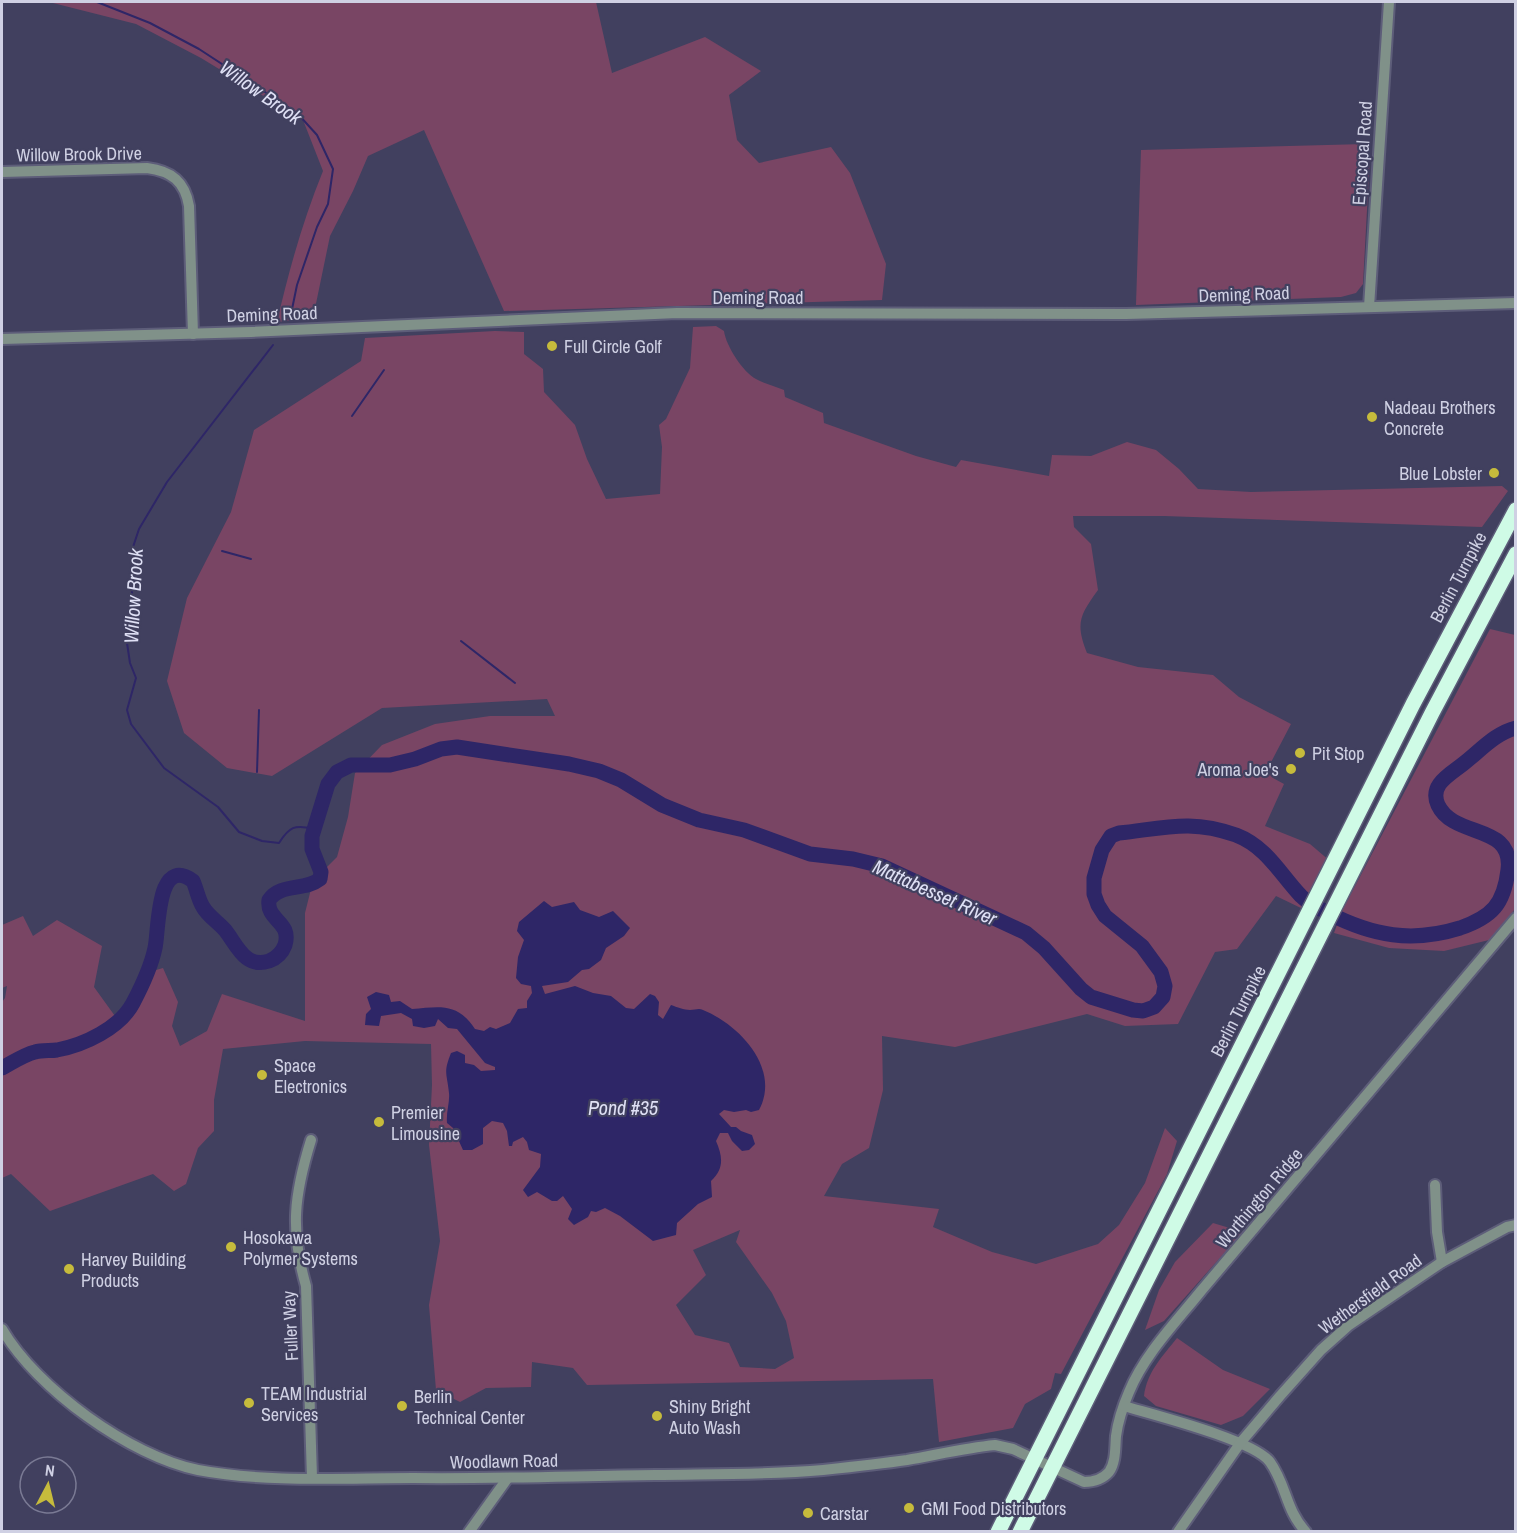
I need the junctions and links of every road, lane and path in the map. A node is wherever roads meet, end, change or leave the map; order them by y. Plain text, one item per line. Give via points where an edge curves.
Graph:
1 (1389, 2) edge
2 (2, 172) edge
3 (1515, 303) edge
4 (1369, 307) junction
5 (193, 334) junction
6 (2, 339) edge
7 (1515, 510) edge
8 (1515, 554) edge
9 (1515, 918) edge
10 (311, 1140) dead end
11 (1435, 1185) dead end
12 (1515, 1225) edge
13 (1442, 1262) junction
14 (2, 1329) edge
15 (1124, 1406) junction
16 (1241, 1442) junction
17 (1034, 1459) junction
18 (1052, 1467) junction
19 (312, 1478) junction
20 (507, 1479) junction
21 (469, 1532) edge
22 (998, 1532) edge
23 (1020, 1532) edge
24 (1178, 1532) edge
25 (1306, 1532) edge

1 - 4 street, Episcopal Road
2 - 5 street, Willow Brook Drive via 147,168 178,178 189,206
3 - 4 street, Deming Road
4 - 5 street, Deming Road via 1126,314 677,313
5 - 6 street, Deming Road
7 - 17 highway, Berlin Turnpike via 1413,704
8 - 18 highway
9 - 15 street, Worthington Ridge via 1190,1305 1143,1366
10 - 19 street, Fuller Way via 300,1176 295,1222 297,1257 306,1286
11 - 13 street
12 - 13 street, Wethersfield Road
13 - 16 street, Wethersfield Road via 1349,1325
14 - 19 street, Woodlawn Road via 10,1344 72,1406 135,1446 197,1470
15 - 16 street
15 - 18 street, Worthington Ridge via 1113,1464 1102,1478 1084,1482
16 - 24 street, Wethersfield Road
16 - 25 street via 1269,1460 1291,1511
17 - 18 street, Woodlawn Road
17 - 20 street, Woodlawn Road via 995,1445 821,1470
17 - 22 highway, Berlin Turnpike
18 - 23 highway
19 - 20 street, Woodlawn Road
20 - 21 street

